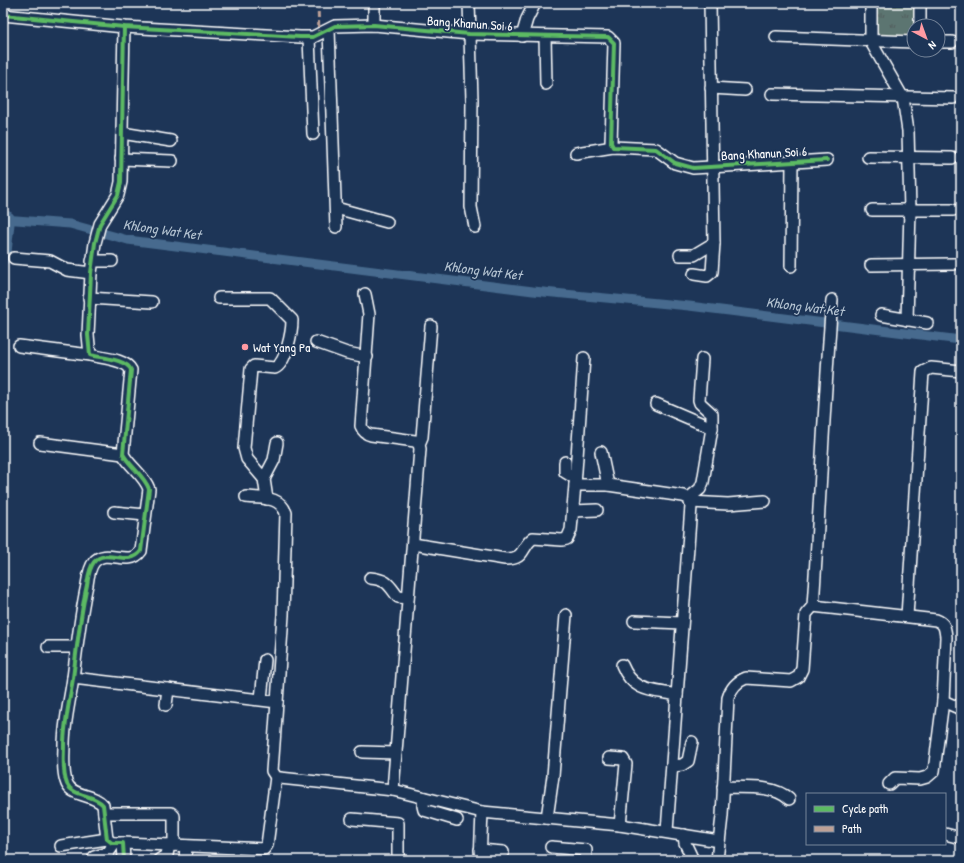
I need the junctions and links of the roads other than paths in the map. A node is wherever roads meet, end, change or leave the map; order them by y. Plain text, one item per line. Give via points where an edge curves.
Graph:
1 (374, 3) edge
2 (469, 3) edge
3 (535, 3) edge
4 (710, 3) edge
5 (872, 3) edge
6 (920, 3) edge
7 (3, 15) edge
8 (920, 18) edge
9 (374, 25) junction
10 (124, 27) junction
11 (329, 30) junction
12 (471, 34) junction
13 (522, 36) junction
14 (545, 36) junction
15 (776, 37) dead end
16 (309, 38) junction
17 (871, 42) junction
18 (906, 42) edge
19 (946, 42) edge
20 (952, 42) dead end
21 (546, 84) dead end
22 (711, 88) junction
23 (745, 90) dead end
24 (772, 94) dead end
25 (903, 98) junction
26 (953, 98) dead end
27 (122, 133) junction
28 (313, 134) dead end
29 (171, 141) dead end
30 (613, 147) junction
31 (576, 153) dead end
32 (868, 157) dead end
33 (908, 158) junction
34 (952, 158) dead end
35 (121, 159) junction
36 (827, 160) dead end
37 (172, 161) dead end
38 (792, 161) junction
39 (712, 166) junction
40 (336, 208) junction
41 (872, 210) dead end
42 (910, 210) junction
43 (953, 210) dead end
44 (387, 222) dead end
45 (336, 227) dead end
46 (475, 227) dead end
47 (714, 243) junction
48 (680, 255) dead end
49 (14, 258) dead end
50 (92, 261) junction
51 (112, 261) dead end
52 (954, 264) dead end
53 (870, 265) dead end
54 (908, 265) junction
55 (791, 266) dead end
56 (90, 273) junction
57 (694, 274) dead end
58 (366, 294) dead end
59 (89, 298) junction
60 (219, 298) dead end
61 (832, 300) dead end
62 (152, 302) dead end
63 (881, 315) dead end
64 (907, 320) junction
65 (927, 323) dead end
66 (431, 326) dead end
67 (316, 342) dead end
68 (18, 346) dead end
69 (90, 355) junction
70 (367, 357) junction
71 (584, 358) dead end
72 (702, 359) dead end
73 (961, 371) edge
74 (656, 404) dead end
75 (712, 428) junction
76 (40, 443) dead end
77 (277, 443) dead end
78 (419, 444) junction
79 (601, 452) dead end
80 (123, 454) junction
81 (565, 462) dead end
82 (264, 479) junction
83 (575, 482) junction
84 (608, 485) junction
85 (246, 497) dead end
86 (267, 499) junction
87 (689, 500) junction
88 (765, 502) dead end
89 (597, 510) dead end
90 (573, 511) junction
91 (114, 512) dead end
92 (145, 515) junction
93 (413, 544) junction
94 (370, 578) dead end
95 (408, 598) junction
96 (813, 606) junction
97 (566, 615) dead end
98 (906, 616) junction
99 (634, 621) dead end
100 (682, 623) junction
101 (48, 647) dead end
102 (76, 647) junction
103 (265, 660) dead end
104 (622, 665) dead end
105 (73, 678) junction
106 (168, 689) junction
107 (677, 695) junction
108 (261, 699) junction
109 (943, 701) junction
110 (277, 702) junction
111 (166, 705) dead end
112 (961, 709) edge
113 (692, 742) dead end
114 (362, 752) dead end
115 (396, 753) junction
116 (609, 758) dead end
117 (673, 766) junction
118 (276, 777) junction
119 (889, 784) dead end
120 (723, 787) junction
121 (393, 790) junction
122 (424, 798) junction
123 (789, 799) dead end
124 (482, 812) junction
125 (104, 813) junction
126 (547, 818) junction
127 (352, 819) dead end
128 (457, 820) dead end
129 (620, 824) junction
130 (667, 831) junction
131 (946, 834) edge
132 (684, 835) junction
133 (961, 838) edge
134 (719, 841) junction
135 (115, 842) junction
136 (171, 845) junction
137 (61, 846) dead end
138 (186, 846) junction
139 (551, 847) dead end
140 (503, 852) dead end
141 (480, 855) edge
142 (94, 857) dead end
143 (124, 860) edge
144 (159, 860) edge
145 (185, 860) edge
146 (398, 860) edge
147 (585, 860) edge
148 (693, 860) edge
149 (717, 860) edge

1 - 9 street
2 - 12 street
3 - 13 street
4 - 22 street, Bang Khanun Soi 6
5 - 17 street
6 - 8 street
7 - 10 street, Bang Khanun Soi 6
9 - 11 street, Bang Khanun Soi 6 via 340,26
9 - 12 street, Bang Khanun Soi 6
10 - 16 street, Bang Khanun Soi 6
10 - 27 street
11 - 16 street, Bang Khanun Soi 6
11 - 40 street
12 - 13 street, Bang Khanun Soi 6
12 - 46 street via 471,208
13 - 14 street, Bang Khanun Soi 6
14 - 21 street
14 - 30 street, Bang Khanun Soi 6 via 608,37 614,42 611,143
15 - 17 street
16 - 28 street
17 - 18 street
17 - 25 street
19 - 20 street
22 - 23 street
22 - 39 street, Bang Khanun Soi 6
24 - 25 street
25 - 26 street
25 - 33 street via 908,131
27 - 29 street
27 - 35 street
30 - 31 street
30 - 39 street, Bang Khanun Soi 6 via 656,149 675,163 693,168
32 - 33 street
33 - 34 street
33 - 42 street
35 - 37 street
35 - 50 street via 120,189 100,224
36 - 38 street, Bang Khanun Soi 6
38 - 39 street, Bang Khanun Soi 6
38 - 55 street
39 - 47 street, Bang Khanun Soi 6
40 - 44 street
40 - 45 street
41 - 42 street
42 - 43 street
42 - 54 street
47 - 48 street via 694,255
47 - 57 street, Bang Khanun Soi 6 via 712,272 707,276
49 - 56 street via 50,261 67,270
50 - 51 street
50 - 56 street
52 - 54 street
53 - 54 street
54 - 64 street
56 - 59 street
58 - 70 street via 369,314
59 - 62 street
59 - 69 street
60 - 82 street via 270,298 292,320 280,365 275,368 254,366 251,369 244,448 247,459
61 - 96 street
63 - 64 street
64 - 65 street
66 - 78 street via 422,436
67 - 70 street
68 - 69 street
69 - 80 street via 124,363 131,370
70 - 78 street via 362,430 371,436 415,441
71 - 83 street
72 - 75 street via 699,400 712,414
73 - 98 street via 931,368 923,372
74 - 75 street
75 - 87 street via 704,482
76 - 80 street
77 - 82 street via 274,460
78 - 93 street
79 - 84 street
80 - 92 street via 149,489
81 - 83 street via 565,472
82 - 86 street
83 - 84 street
83 - 90 street
84 - 87 street via 683,496
85 - 86 street
86 - 110 street via 281,502 286,513
87 - 88 street via 728,504
87 - 100 street
89 - 90 street
90 - 93 street via 571,530 567,539 533,538 524,551 514,559
91 - 92 street
92 - 102 street via 141,551 138,554 130,558 104,556 93,563 80,616
93 - 95 street
94 - 95 street via 384,581 398,596
95 - 115 street
96 - 98 street
96 - 120 street via 806,614 804,659 798,677 791,681 746,678 739,680 730,692
97 - 126 street via 553,776
98 - 109 street via 936,620 945,628
99 - 100 street
100 - 107 street
101 - 102 street
102 - 105 street
103 - 108 street
104 - 107 street via 630,680 641,688
105 - 106 street
105 - 125 street via 64,744 64,773 69,787 77,793 99,801 103,805
106 - 108 street
106 - 111 street
107 - 117 street
108 - 110 street
109 - 112 street
109 - 119 street via 934,771 927,777 895,778
110 - 118 street via 272,771
113 - 117 street via 688,761
114 - 115 street
115 - 121 street
116 - 129 street via 623,759 626,764
117 - 130 street
118 - 121 street
118 - 138 street via 266,848 256,850
120 - 123 street via 772,791 784,794
120 - 134 street
121 - 122 street
122 - 124 street
122 - 128 street via 424,810
124 - 126 street
124 - 141 street
125 - 135 street
125 - 136 street via 171,813 174,816
126 - 129 street
127 - 146 street via 398,823
129 - 130 street
130 - 132 street
131 - 133 street
132 - 134 street
132 - 148 street
134 - 149 street
135 - 136 street
135 - 137 street
135 - 142 street via 108,853
135 - 143 street
136 - 138 street
136 - 144 street via 167,855
138 - 145 street
139 - 147 street via 586,850
140 - 141 street

